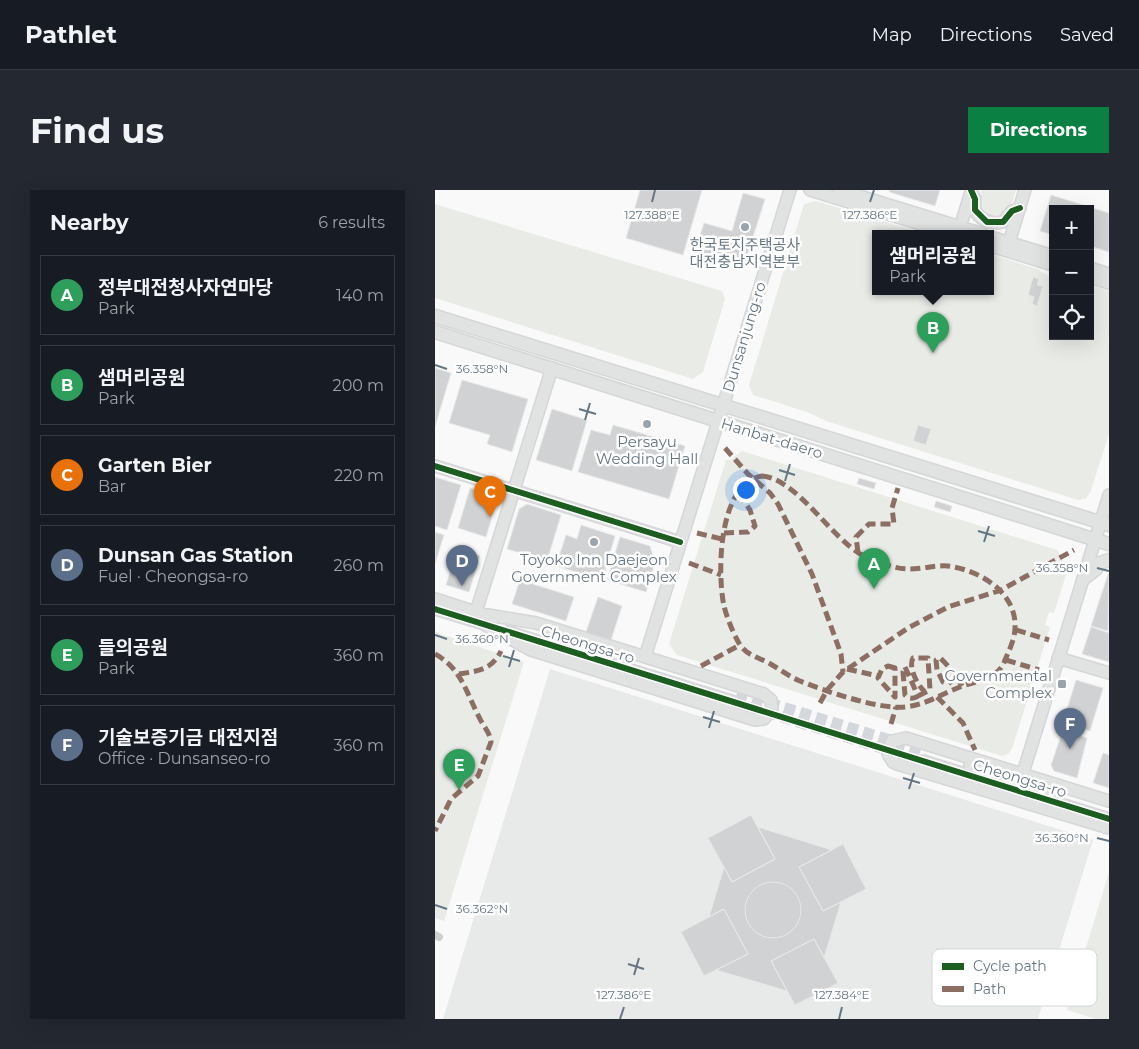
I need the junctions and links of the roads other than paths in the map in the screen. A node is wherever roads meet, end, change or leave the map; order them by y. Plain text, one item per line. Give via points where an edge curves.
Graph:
1 (790, 190) edge
2 (810, 190) edge
3 (840, 190) edge
4 (971, 190) edge
5 (1025, 190) edge
6 (1020, 208) junction
7 (950, 230) edge
8 (951, 230) edge
9 (958, 230) edge
10 (994, 239) edge
11 (994, 246) edge
12 (1008, 247) junction
13 (1049, 255) edge
14 (1049, 263) edge
15 (1094, 269) edge
16 (1109, 274) edge
17 (1094, 278) edge
18 (1109, 283) edge
19 (435, 316) edge
20 (435, 332) edge
21 (552, 368) junction
22 (723, 405) junction
23 (718, 421) junction
24 (435, 466) edge
25 (514, 490) junction
26 (1109, 495) edge
27 (1105, 523) edge
28 (1095, 539) junction
29 (680, 542) junction
30 (1109, 544) edge
31 (1109, 560) edge
32 (1083, 580) junction
33 (435, 599) edge
34 (435, 609) edge
35 (476, 612) junction
36 (486, 620) junction
37 (645, 657) junction
38 (1058, 658) junction
39 (1109, 673) edge
40 (736, 698) tunnel mouth
41 (1023, 773) junction
42 (1109, 801) edge
43 (1109, 808) edge
44 (1109, 819) edge
45 (1109, 828) edge

1 - 22 street, Dunsanjung-ro
2 - 7 street
3 - 8 street
4 - 6 street via 977,214 987,222 1003,222 1012,211
4 - 9 street
5 - 6 street
6 - 12 street
10 - 12 street
11 - 12 street
12 - 13 street
12 - 14 street
15 - 16 street
17 - 18 street
19 - 22 main road, Hanbat-daero
20 - 21 main road, Hanbat-daero
21 - 23 main road, Hanbat-daero
21 - 25 street
22 - 23 street, Dunsanjung-ro
22 - 27 main road, Hanbat-daero
23 - 28 main road, Hanbat-daero
23 - 29 street, Dunsanjung-ro
24 - 25 street
25 - 29 street
25 - 35 street
26 - 27 street
27 - 28 street
28 - 30 main road, Hanbat-daero
28 - 32 street
29 - 37 street, Dunsanjung-ro
31 - 32 main road via 1097,564 1096,569
32 - 38 street
33 - 35 street, Cheongsa-ro
34 - 36 street, Cheongsa-ro
35 - 36 street, Cheongsa-ro
36 - 37 street via 536,623
36 - 37 street via 531,650 755,720 764,719 771,713 771,700 764,694
36 - 40 street, Cheongsa-ro
38 - 39 street
38 - 41 street
41 - 42 street
41 - 45 street via 906,738 893,741 888,754 897,764
43 - 44 street, Cheongsa-ro via 924,756

